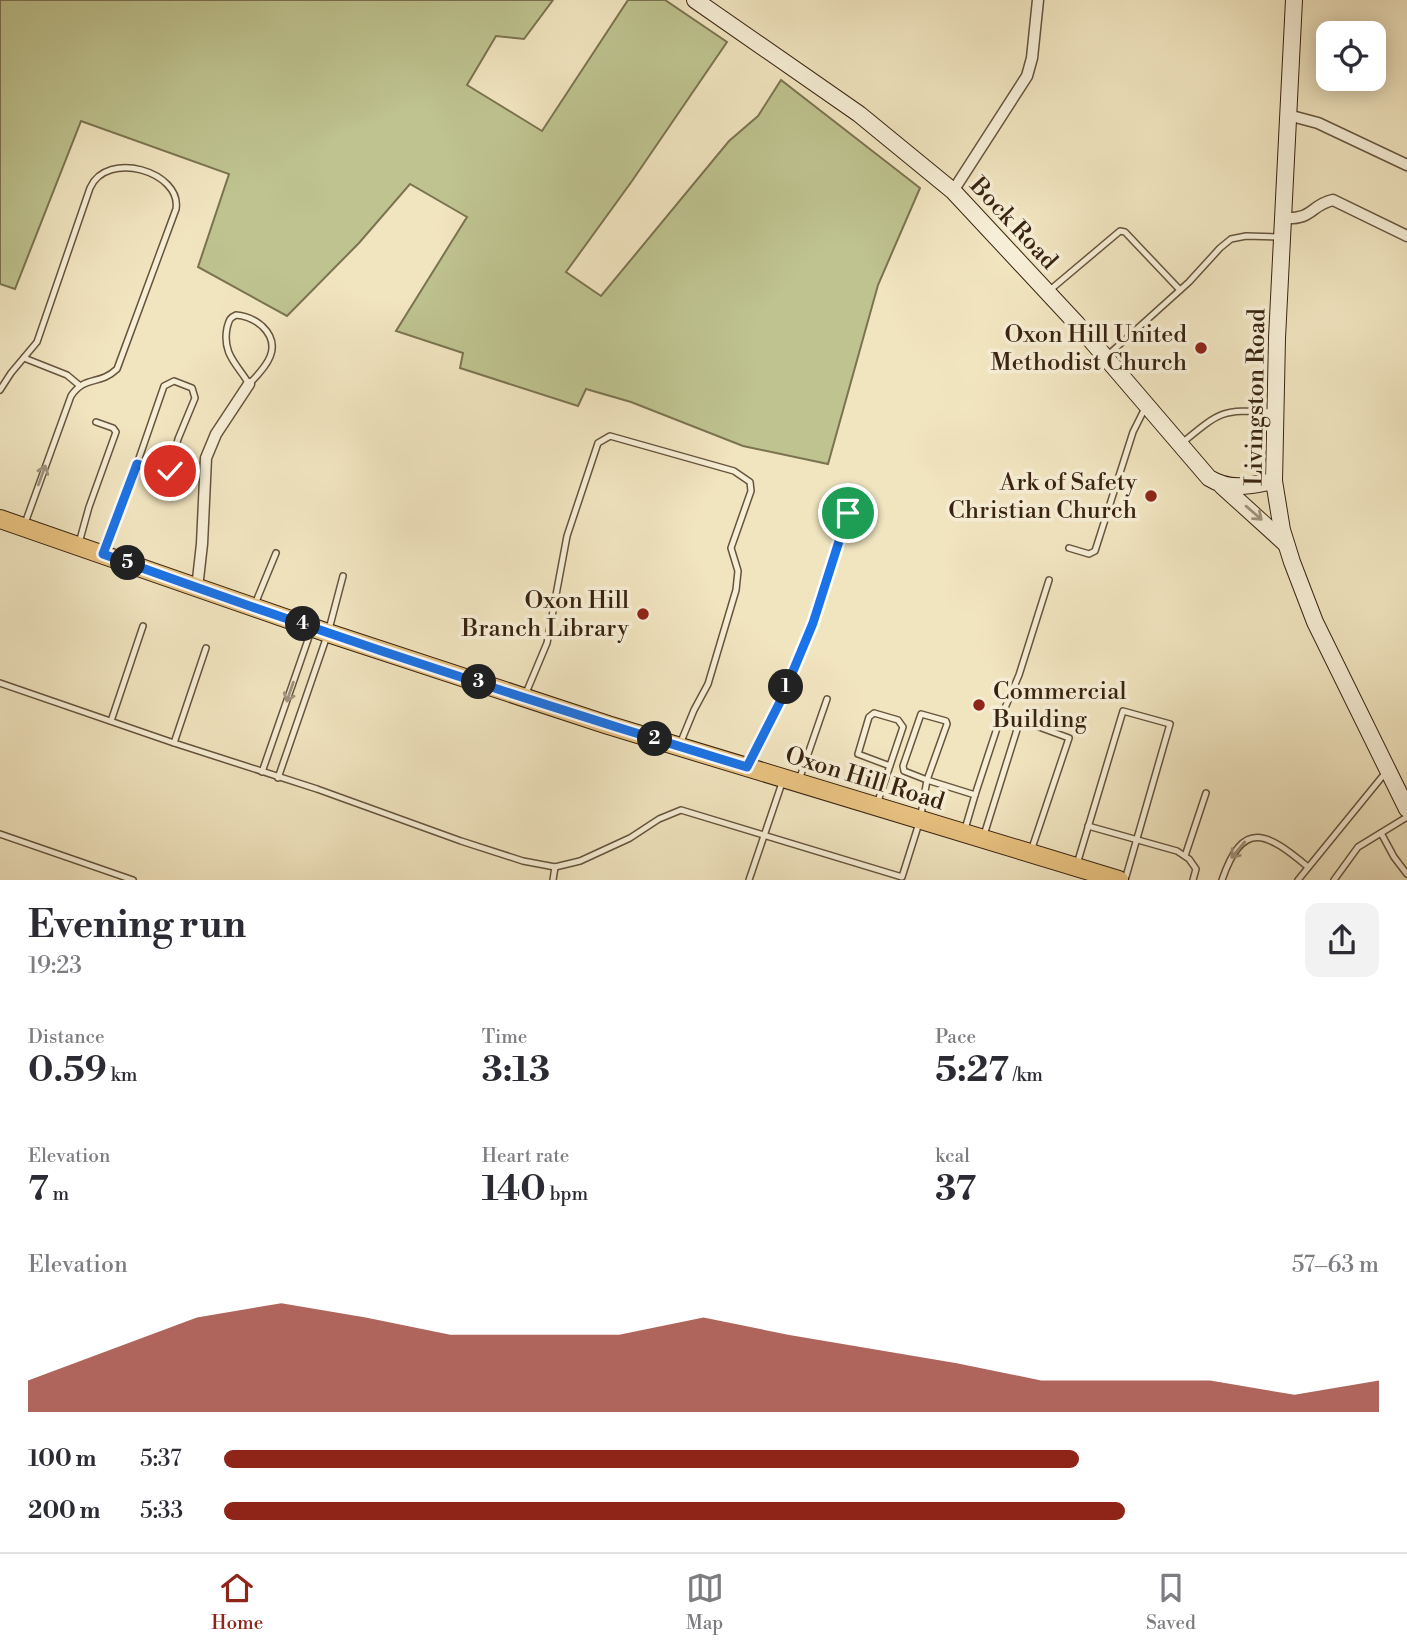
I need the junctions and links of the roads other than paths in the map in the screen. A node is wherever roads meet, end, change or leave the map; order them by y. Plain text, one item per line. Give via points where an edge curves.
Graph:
1 (695, 0) edge
2 (1038, 0) edge
3 (1294, 0) edge
4 (1288, 115) junction
5 (1407, 165) edge
6 (953, 191) junction
7 (1283, 218) junction
8 (1407, 236) edge
9 (1282, 237) junction
10 (1180, 290) junction
11 (1047, 292) junction
12 (1105, 357) junction
13 (24, 358) junction
14 (249, 384) junction
15 (79, 385) junction
16 (0, 390) edge
17 (1146, 405) junction
18 (1274, 412) junction
19 (96, 422) dead end
20 (1180, 445) junction
21 (137, 464) junction
22 (1274, 481) junction
23 (1220, 485) junction
24 (848, 513) dead end
25 (0, 519) edge
26 (23, 527) junction
27 (1286, 544) junction
28 (78, 546) junction
29 (1069, 548) dead end
30 (276, 553) dead end
31 (103, 554) junction
32 (343, 576) dead end
33 (1049, 580) dead end
34 (197, 588) junction
35 (254, 607) junction
36 (143, 626) dead end
37 (320, 631) junction
38 (206, 648) dead end
39 (0, 682) edge
40 (524, 696) junction
41 (827, 699) dead end
42 (111, 722) junction
43 (174, 743) junction
44 (679, 747) junction
45 (890, 766) junction
46 (747, 767) junction
47 (1388, 769) junction
48 (262, 772) junction
49 (278, 778) junction
50 (927, 780) junction
51 (791, 781) junction
52 (1206, 793) dead end
53 (975, 795) junction
54 (876, 807) junction
55 (1407, 809) edge
56 (1407, 817) edge
57 (920, 820) junction
58 (1088, 826) junction
59 (1381, 833) junction
60 (0, 834) edge
61 (964, 834) junction
62 (764, 835) junction
63 (982, 839) junction
64 (1137, 840) junction
65 (1030, 854) junction
66 (1185, 856) junction
67 (555, 867) junction
68 (1076, 867) junction
69 (1308, 867) junction
70 (1407, 874) edge
71 (901, 878) edge
72 (133, 880) edge
73 (553, 880) edge
74 (749, 880) edge
75 (1119, 880) edge
76 (1125, 880) edge
77 (1193, 880) edge
78 (1222, 880) edge
79 (1298, 880) edge
80 (1334, 880) edge

1 - 6 main road, Bock Road via 859,114
2 - 6 street via 1027,76
3 - 4 main road, Livingston Road
4 - 5 street via 1318,123
4 - 7 main road, Livingston Road
6 - 11 main road, Bock Road
7 - 8 street via 1303,218 1333,200
7 - 9 main road, Livingston Road
9 - 10 lane via 1231,239
9 - 18 main road, Livingston Road
10 - 11 lane via 1120,231
10 - 12 lane
11 - 12 main road, Bock Road
12 - 17 main road, Bock Road
13 - 15 lane via 67,375
13 - 15 lane via 37,342 93,181 104,171 122,166 165,181 176,196 176,209 117,369 108,378
13 - 16 lane
14 - 14 lane via 226,349 228,323 236,315 253,319 272,341 268,363
14 - 34 street via 206,458
26 -> 15 lane
17 - 20 main road, Bock Road
17 - 29 lane via 1095,551 1089,554
18 - 20 lane via 1220,414
18 - 22 main road, Livingston Road
19 - 28 lane via 116,432
20 - 23 main road, Bock Road
21 - 21 lane via 164,474 170,471 195,398 192,388 174,381 164,386
21 - 31 lane
22 - 23 main road
22 - 27 main road, Livingston Road
23 -> 27 main road, Bock Road
24 - 46 lane via 813,623
25 - 26 main road, Oxon Hill Road
26 - 28 main road, Oxon Hill Road
27 - 47 main road, Livingston Road via 1315,622
28 - 31 main road, Oxon Hill Road
30 - 35 lane
31 - 34 main road, Oxon Hill Road
32 - 37 lane
33 - 53 lane
34 - 35 main road, Oxon Hill Road
35 - 37 main road, Oxon Hill Road
36 - 42 lane
37 - 40 main road, Oxon Hill Road
37 -> 48 lane
37 - 49 lane
38 - 43 lane
39 - 42 lane
40 - 44 main road, Oxon Hill Road
40 - 44 lane via 548,643 568,536 598,443 610,436 734,471 750,482 751,491 731,548 738,571 736,590 708,684
41 - 51 lane
42 - 43 lane
43 - 48 lane
44 - 46 main road, Oxon Hill Road
45 - 45 lane via 902,723 874,713 858,754
45 - 54 lane
46 - 51 main road, Oxon Hill Road
47 - 55 main road, Livingston Road
47 - 69 lane
48 - 49 lane
49 - 67 lane via 503,855
50 - 50 lane via 904,771 903,766 921,713 947,724
50 - 53 lane
50 - 57 lane
51 - 54 main road, Oxon Hill Road
51 - 62 lane
52 - 66 lane
53 - 61 lane
54 - 57 main road, Oxon Hill Road
56 - 59 lane
57 - 61 main road, Oxon Hill Road
57 - 71 lane
58 - 64 lane
58 - 64 lane via 1122,711 1170,724
58 - 68 lane
59 - 70 lane
59 - 80 lane via 1358,847
60 - 72 lane
61 - 63 main road, Oxon Hill Road
62 - 67 lane via 681,810 580,861
62 - 71 lane
62 - 74 lane
63 - 65 main road, Oxon Hill Road
63 - 65 lane via 1020,720 1069,738
64 - 66 lane
64 - 76 lane
65 - 68 main road, Oxon Hill Road
66 - 77 lane via 1196,869
67 - 73 lane
68 - 75 main road, Oxon Hill Road
69 -> 78 lane via 1285,848 1256,837 1240,845
69 - 79 lane

